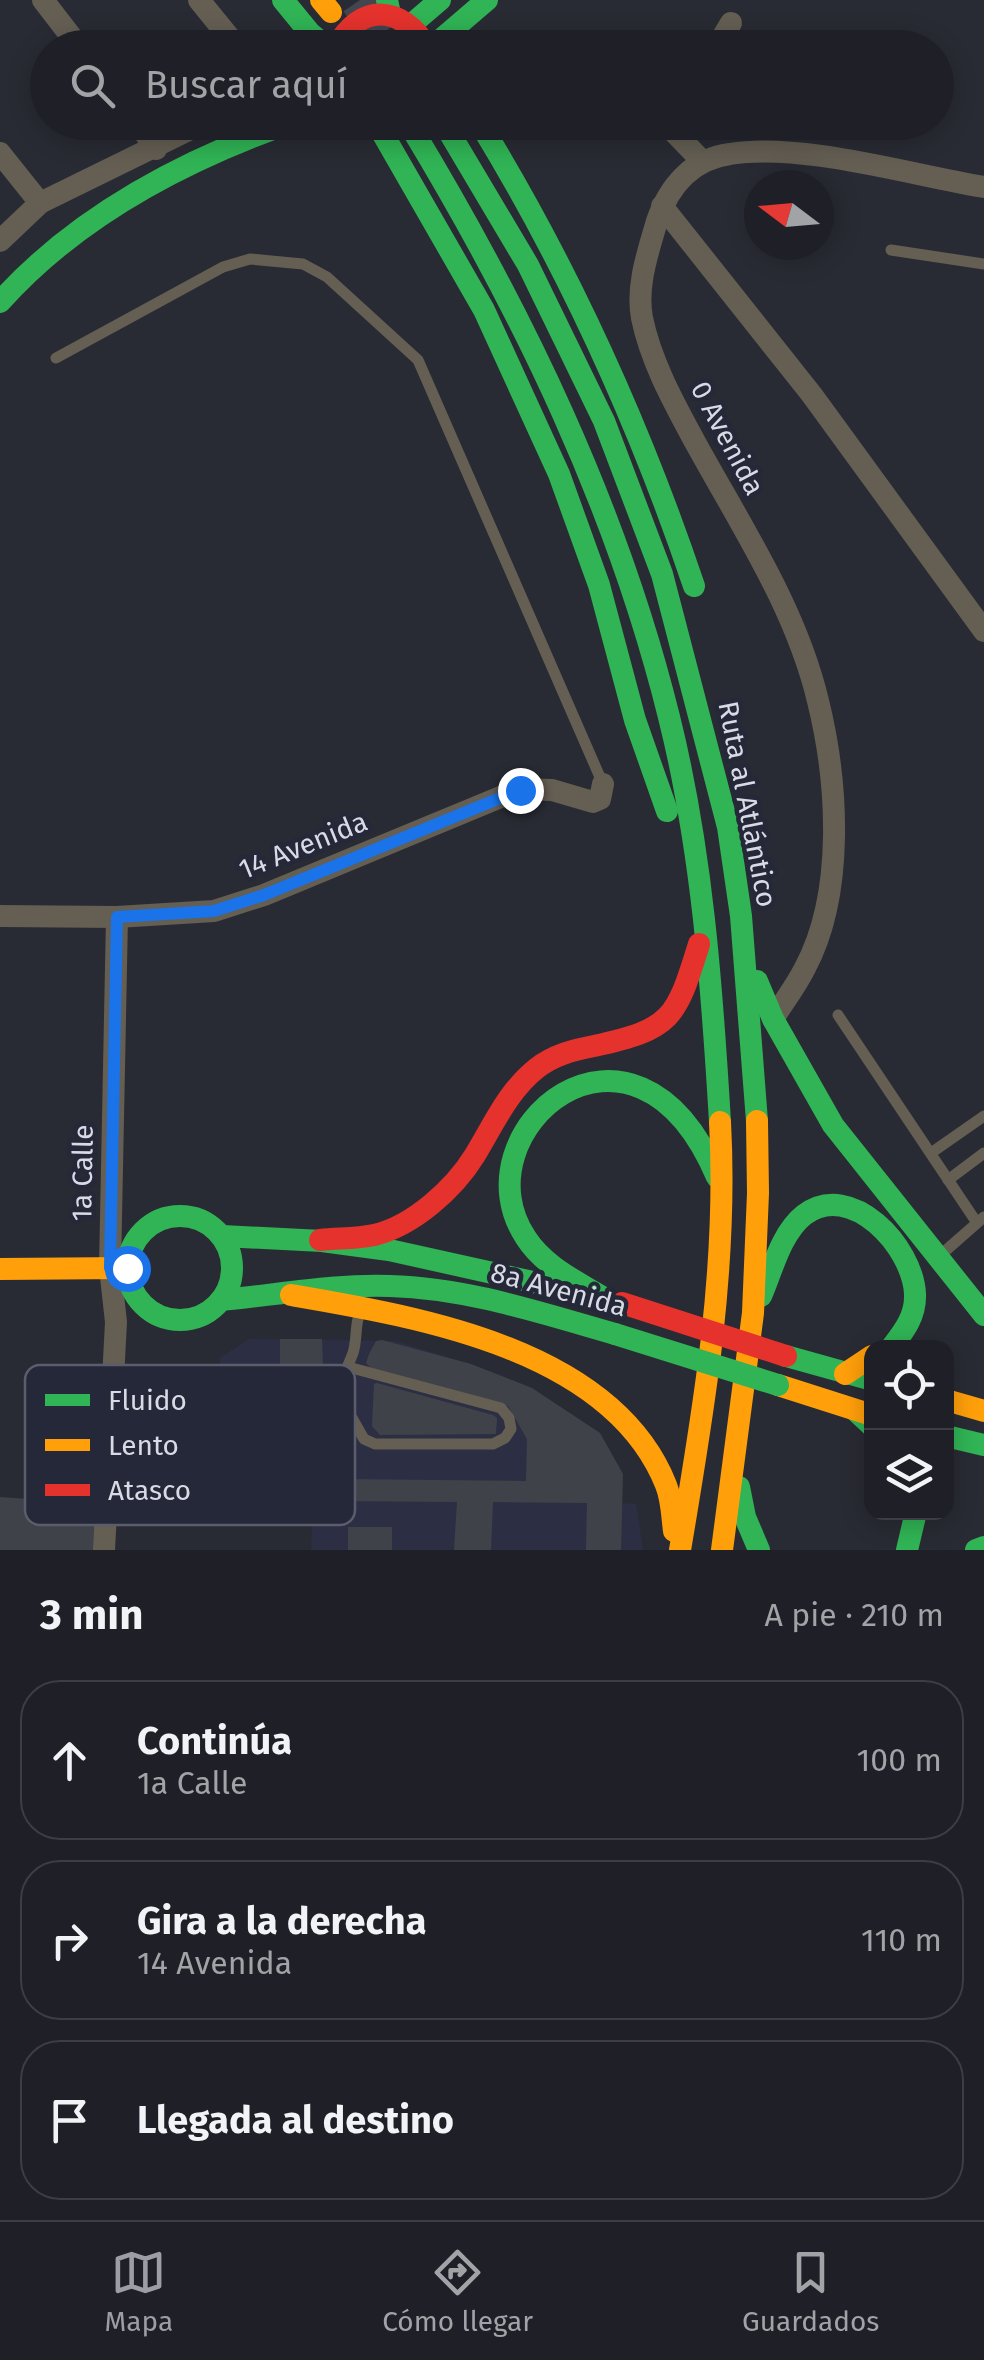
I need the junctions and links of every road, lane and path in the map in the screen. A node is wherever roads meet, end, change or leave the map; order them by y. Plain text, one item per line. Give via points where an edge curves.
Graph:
1 (42, 0) edge
2 (199, 0) edge
3 (282, 0) edge
4 (440, 0) edge
5 (487, 0) edge
6 (396, 13) edge
7 (731, 23) dead end
8 (66, 30) edge
9 (223, 30) edge
10 (307, 30) edge
11 (347, 30) edge
12 (451, 30) edge
13 (727, 30) edge
14 (158, 140) edge
15 (173, 140) edge
16 (246, 140) edge
17 (386, 140) edge
18 (419, 140) edge
19 (454, 140) edge
20 (489, 140) edge
21 (682, 140) edge
22 (164, 145) junction
23 (0, 153) edge
24 (702, 161) junction
25 (186, 167) junction
26 (984, 187) edge
27 (40, 202) junction
28 (662, 206) junction
29 (0, 240) edge
30 (891, 250) dead end
31 (984, 264) edge
32 (0, 302) edge
33 (56, 358) dead end
34 (700, 609) dead end
35 (984, 632) edge
36 (723, 718) dead end
37 (603, 784) joint
38 (728, 827) junction
39 (698, 885) junction
40 (0, 916) edge
41 (741, 916) junction
42 (117, 917) junction
43 (705, 926) junction
44 (838, 1014) dead end
45 (773, 1020) junction
46 (984, 1116) edge
47 (930, 1153) junction
48 (984, 1153) edge
49 (948, 1180) junction
50 (722, 1188) junction
51 (980, 1220) edge
52 (222, 1236) junction
53 (320, 1240) junction
54 (937, 1259) junction
55 (118, 1268) junction
56 (0, 1269) edge
57 (290, 1295) junction
58 (221, 1300) junction
59 (613, 1300) junction
60 (362, 1306) junction
61 (753, 1313) junction
62 (984, 1315) edge
63 (900, 1340) edge
64 (864, 1362) edge
65 (114, 1365) edge
66 (348, 1365) edge
67 (355, 1368) edge
68 (846, 1374) junction
69 (864, 1378) edge
70 (954, 1402) edge
71 (984, 1411) edge
72 (864, 1417) edge
73 (355, 1423) edge
74 (954, 1438) edge
75 (984, 1445) edge
76 (734, 1459) junction
77 (915, 1520) edge
78 (105, 1525) edge
79 (984, 1546) edge
80 (104, 1550) edge
81 (678, 1550) edge
82 (722, 1550) edge
83 (759, 1550) edge
84 (907, 1550) edge
85 (976, 1550) edge

1 - 8 street
2 - 9 street
3 - 10 main road
4 - 6 main road
5 - 12 main road
6 - 11 main road via 361,18
7 - 13 street
14 - 22 street
15 - 22 street
16 - 25 main road
17 - 39 main road via 484,310 559,474 656,783
18 - 39 main road via 506,290 597,490 670,720
19 - 38 main road, Ruta al Atlántico via 528,265 604,421 662,574
20 - 34 main road via 562,266 630,410
21 - 24 street
22 - 25 street
22 - 27 street
23 - 27 street
24 - 26 street via 731,153 778,154
24 - 28 street, 0 Avenida
25 - 32 main road via 99,218 36,264
27 - 29 street
28 - 35 street via 812,395
28 - 45 street, 0 Avenida via 640,289 642,316 668,392 800,644 832,776 828,898 806,968
30 - 31 lane
33 - 37 lane via 223,267 250,260 303,264 328,277 418,360
36 - 38 main road
37 - 42 street, 14 Avenida via 593,802 552,790 520,790 214,911
38 - 41 main road, Ruta al Atlántico
39 - 43 main road
40 - 42 street, 14 Avenida
41 - 45 main road
41 - 61 main road, Ruta al Atlántico via 756,1094
42 - 55 street, 1a Calle
43 - 50 main road
43 - 53 main road via 677,1008 662,1027 563,1052 543,1064 511,1091 472,1162 431,1204 380,1234
44 - 47 lane
45 - 54 main road via 833,1124
46 - 47 lane
47 - 49 lane
48 - 49 lane
49 - 51 lane
50 - 59 main road via 701,1138 676,1110 635,1084 579,1084 544,1103 516,1146 514,1214 548,1264
50 - 81 main road via 718,1298
51 - 54 lane
52 - 53 main road, 8a Avenida
52 - 55 main road via 196,1217 163,1217 137,1237
52 - 58 main road via 232,1268
53 - 59 main road, 8a Avenida
54 - 62 main road
55 - 56 main road
55 - 58 main road via 137,1299 163,1318 194,1318
55 - 65 street, 1a Calle
57 - 58 main road, 8a Avenida
57 - 60 main road
57 - 72 main road, 8a Avenida, bridge via 390,1286 449,1292 615,1334
59 - 68 main road, 8a Avenida, bridge
60 - 66 lane
60 - 81 main road via 519,1353 614,1408 666,1484
61 - 63 main road via 790,1233 805,1215 834,1202 879,1226 911,1269 918,1294
61 - 76 main road, Ruta al Atlántico
64 - 68 main road
67 - 73 lane via 501,1408 511,1429 493,1444 375,1444
68 - 69 main road, 8a Avenida
70 - 71 main road
74 - 75 main road
76 - 82 main road, Ruta al Atlántico
76 - 83 main road
77 - 84 main road
78 - 80 street, 1a Calle
79 - 85 main road

